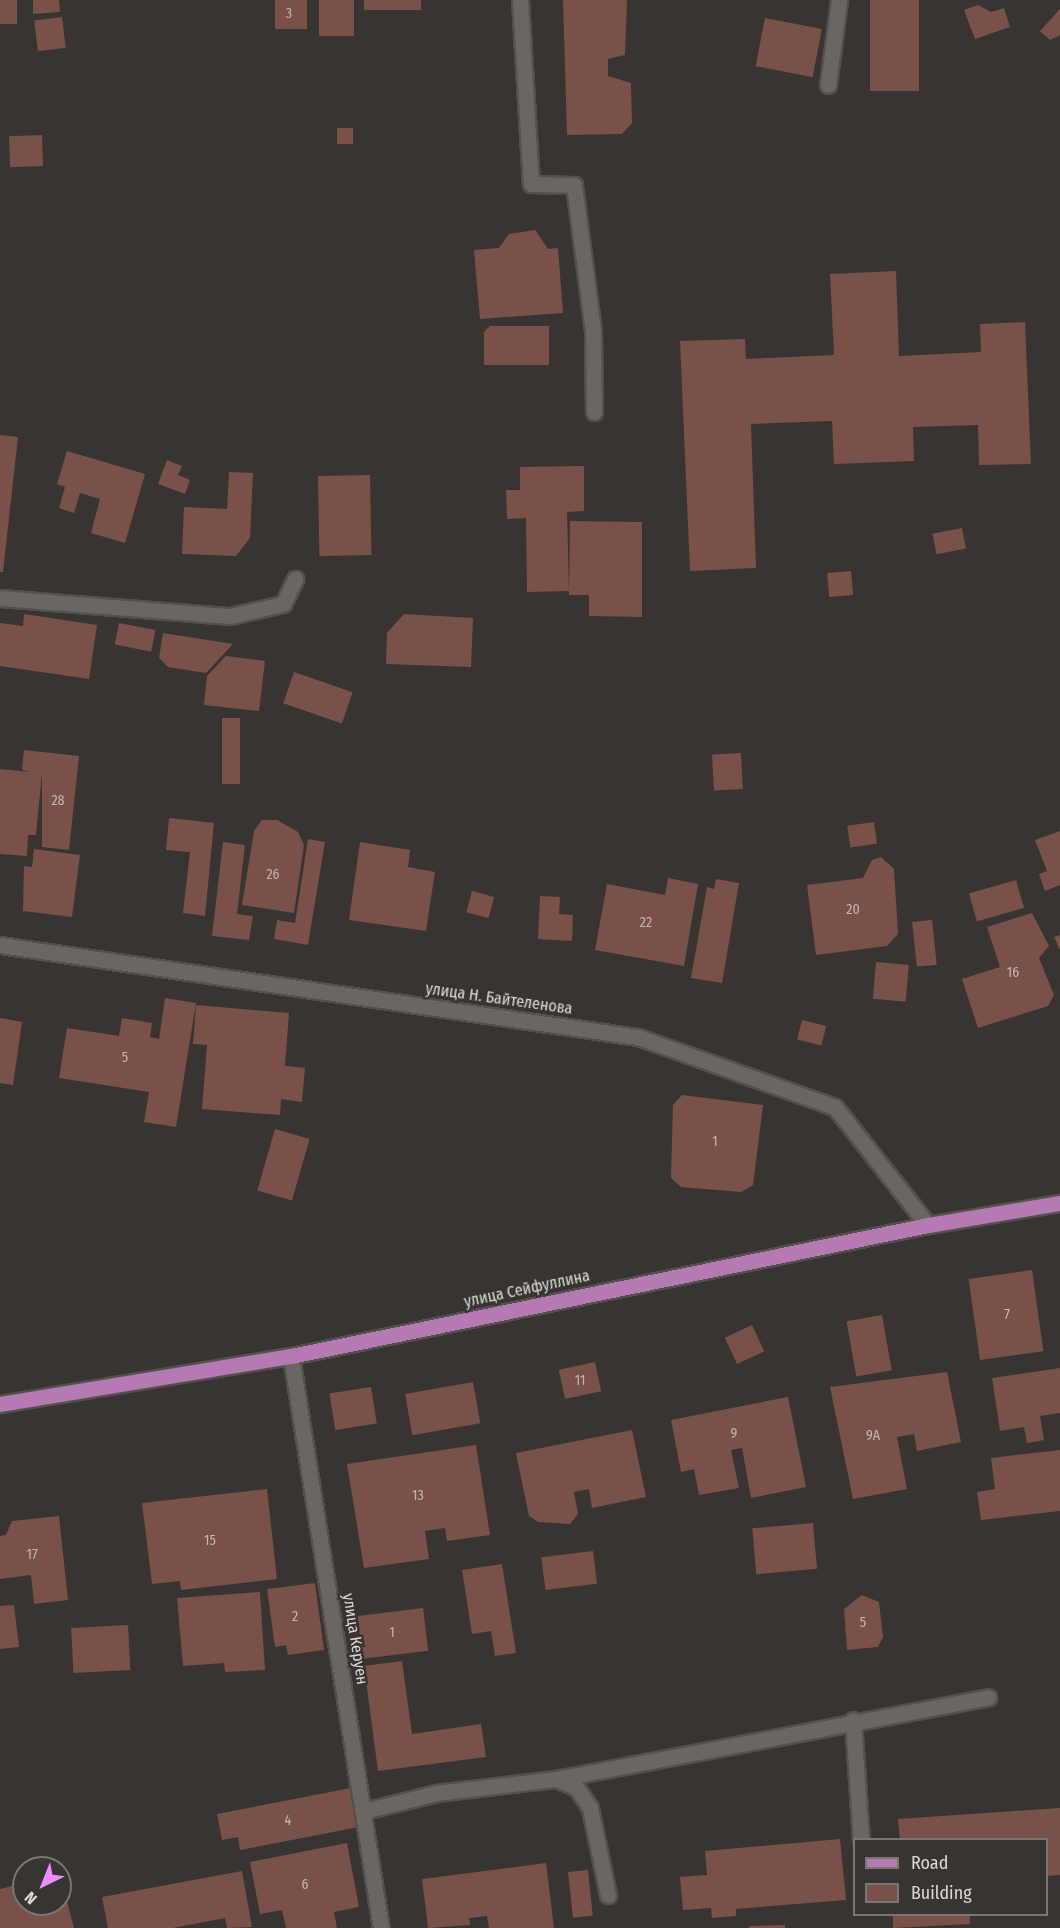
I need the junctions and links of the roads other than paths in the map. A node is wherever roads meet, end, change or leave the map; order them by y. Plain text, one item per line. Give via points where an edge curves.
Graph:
1 (520, 0) edge
2 (839, 0) edge
3 (828, 86) dead end
4 (594, 412) dead end
5 (295, 579) dead end
6 (0, 598) edge
7 (0, 945) edge
8 (1060, 1203) edge
9 (928, 1225) junction
10 (291, 1356) junction
11 (0, 1404) edge
12 (988, 1697) dead end
13 (853, 1720) junction
14 (556, 1779) junction
15 (364, 1811) junction
16 (861, 1838) edge
17 (608, 1895) dead end
18 (381, 1928) edge

1 - 4 street via 531,184 574,185 593,332
2 - 3 street
5 - 6 street via 283,604 230,616
7 - 9 street, улица Н. Байтеленова via 638,1037 835,1107
8 - 9 main road, улица Сейфуллина
9 - 10 main road, улица Сейфуллина
10 - 11 main road, улица Сейфуллина
10 - 15 street, улица Керуен
12 - 13 street
13 - 14 street
13 - 16 street
14 - 15 street via 435,1793
14 - 17 street via 576,1787 590,1808
15 - 18 street, улица Керуен

